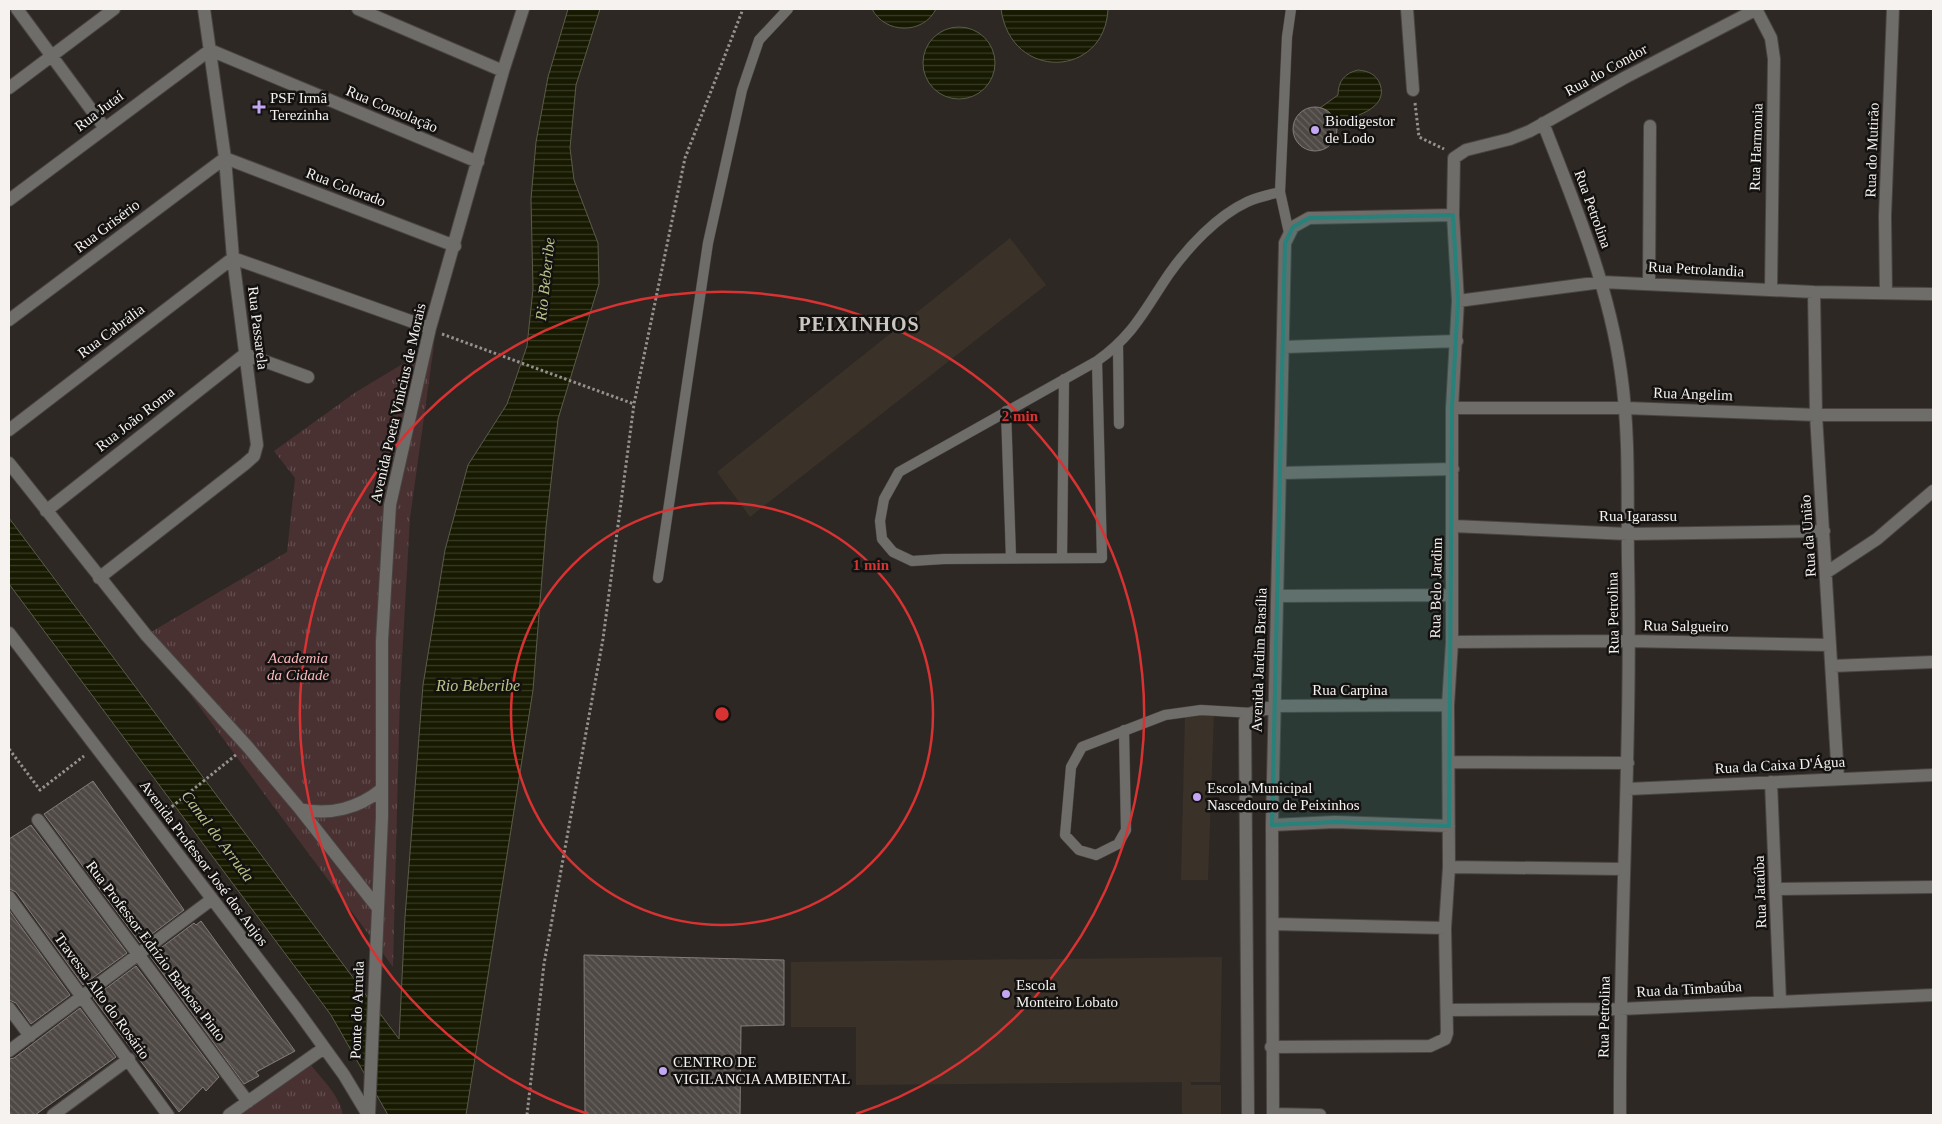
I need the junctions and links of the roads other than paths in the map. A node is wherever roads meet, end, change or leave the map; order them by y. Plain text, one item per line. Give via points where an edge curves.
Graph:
1 (17, 9) edge
2 (114, 9) edge
3 (204, 9) edge
4 (358, 9) edge
5 (523, 9) edge
6 (788, 9) edge
7 (1291, 9) edge
8 (1407, 9) edge
9 (1756, 9) edge
10 (1893, 9) edge
11 (210, 50) junction
12 (52, 54) junction
13 (503, 71) junction
14 (9, 88) edge
15 (1414, 90) road end
16 (1543, 123) junction
17 (1650, 126) dead end
18 (104, 127) junction
19 (1461, 152) joint
20 (225, 158) junction
21 (478, 162) junction
22 (1280, 192) junction
23 (9, 200) edge
24 (1453, 215) junction
25 (1289, 233) junction
26 (455, 246) junction
27 (233, 258) junction
28 (1602, 282) junction
29 (1649, 283) junction
30 (1771, 290) junction
31 (1814, 292) junction
32 (1886, 293) junction
33 (1933, 294) edge
34 (1458, 301) junction
35 (9, 320) edge
36 (430, 328) junction
37 (1457, 341) junction
38 (1118, 346) junction
39 (1284, 347) junction
40 (245, 354) junction
41 (1097, 361) junction
42 (308, 377) dead end
43 (1064, 379) junction
44 (1452, 408) junction
45 (1626, 408) junction
46 (1006, 411) junction
47 (1816, 415) junction
48 (1933, 415) edge
49 (1119, 424) dead end
50 (9, 430) edge
51 (9, 463) edge
52 (1454, 469) junction
53 (1282, 473) junction
54 (1933, 491) edge
55 (46, 511) junction
56 (1453, 526) junction
57 (1824, 531) junction
58 (1628, 534) junction
59 (1011, 558) junction
60 (1062, 558) junction
61 (1827, 572) junction
62 (99, 578) junction
63 (658, 578) dead end
64 (1452, 595) junction
65 (1278, 596) junction
66 (9, 633) edge
67 (1630, 641) junction
68 (1452, 642) junction
69 (1830, 645) junction
70 (1933, 662) edge
71 (1832, 666) junction
72 (1448, 705) junction
73 (1274, 706) junction
74 (1252, 713) junction
75 (1124, 730) junction
76 (1450, 762) junction
77 (1628, 763) junction
78 (1933, 775) edge
79 (1838, 778) junction
80 (1771, 782) junction
81 (382, 789) junction
82 (1628, 790) junction
83 (300, 809) junction
84 (38, 820) dead end
85 (1272, 825) junction
86 (1449, 826) junction
87 (1449, 866) junction
88 (1623, 869) junction
89 (1933, 887) edge
90 (1776, 889) junction
91 (9, 898) edge
92 (211, 900) junction
93 (377, 907) junction
94 (1273, 924) junction
95 (1445, 928) junction
96 (139, 955) junction
97 (1933, 995) edge
98 (83, 998) junction
99 (1780, 1001) junction
100 (9, 1008) edge
101 (1620, 1008) junction
102 (1447, 1010) junction
103 (30, 1036) junction
104 (1272, 1047) junction
105 (324, 1048) junction
106 (9, 1051) edge
107 (129, 1060) junction
108 (248, 1102) junction
109 (53, 1115) edge
110 (168, 1115) edge
111 (229, 1115) edge
112 (369, 1115) edge
113 (1248, 1115) edge
114 (1273, 1115) edge
115 (1320, 1115) edge
116 (1620, 1115) edge

1 - 12 street
2 - 12 street
3 - 11 street, Rua Passarela
4 - 13 street
5 - 13 street, Avenida Poeta Vinicius de Morais
6 - 63 lane via 759,40 742,90 708,243
7 - 22 lane
8 - 15 street
9 - 16 street, Rua do Condor
9 - 30 street, Rua Harmonia via 1771,38 1774,59
10 - 32 street, Rua do Mutirão via 1885,216
11 - 18 street, Rua Jutaí
11 - 20 street, Rua Passarela
11 - 21 street, Rua Consolação
12 - 14 street
12 - 18 street
13 - 21 street, Avenida Poeta Vinicius de Morais
16 - 19 street, Rua do Condor via 1510,140
16 - 28 street, Rua Petrolina
17 - 29 street
18 - 23 street, Rua Jutaí
19 - 24 street, Rua Belo Jardim via 1452,166
20 - 26 street, Rua Colorado
20 - 27 street, Rua Passarela
20 - 35 street, Rua Grisério
21 - 26 street, Avenida Poeta Vinicius de Morais
22 - 25 lane
22 - 38 lane via 1247,202 1205,231 1170,273
24 - 25 street via 1309,218 1300,221
24 - 34 street, Rua Belo Jardim
25 - 39 street, Avenida Jardim Brasília via 1285,243
26 - 36 street, Avenida Poeta Vinicius de Morais
27 - 36 street
27 - 40 street, Rua Passarela
27 - 50 street, Rua Cabrália
28 - 29 street, Rua Petrolandia
28 - 34 street, Rua Petrolandia
28 - 45 street, Rua Petrolina
29 - 30 street, Rua Petrolandia
30 - 31 street, Rua Petrolandia
31 - 32 street, Rua Petrolandia
31 - 47 street, Rua da União
32 - 33 street, Rua Petrolandia
34 - 37 street, Rua Belo Jardim
36 - 81 street, Avenida Poeta Vinicius de Morais via 390,505 382,641
37 - 39 street
37 - 44 street, Rua Belo Jardim
38 - 41 lane
38 - 49 lane
39 - 53 street, Avenida Jardim Brasília
40 - 42 street
40 - 55 street, Rua João Roma
40 - 62 street, Rua Passarela via 256,438 254,456
41 - 43 lane
41 - 60 lane via 1102,558
43 - 46 lane
43 - 60 lane
44 - 45 street, Rua Angelim
44 - 52 street, Rua Belo Jardim
45 - 47 street, Rua Angelim
45 - 58 street, Rua Petrolina
46 - 59 lane
46 - 59 lane via 900,472 884,499 880,521 882,539 893,552 912,561
47 - 48 street, Rua Angelim
47 - 57 street, Rua da União
51 - 55 street
52 - 53 street
52 - 56 street, Rua Belo Jardim
53 - 65 street, Avenida Jardim Brasília
54 - 61 street via 1877,539
55 - 62 street
56 - 58 street, Rua Igarassu
56 - 64 street, Rua Belo Jardim
57 - 58 street, Rua Igarassu
57 - 61 street, Rua da União
58 - 67 street, Rua Petrolina
59 - 60 lane
61 - 69 street, Rua da União
62 - 83 street via 146,636
64 - 65 street
64 - 68 street, Rua Belo Jardim
65 - 73 street, Avenida Jardim Brasília
66 - 92 street, Avenida Professor José dos Anjos
67 - 68 street, Rua Salgueiro
67 - 69 street, Rua Salgueiro
67 - 77 street, Rua Petrolina
68 - 72 street, Rua Belo Jardim
69 - 71 street, Rua da União
70 - 71 street
71 - 79 street, Rua da União
72 - 73 street, Rua Carpina
72 - 76 street, Rua Belo Jardim
73 - 74 street, Rua Carpina
73 - 85 street, Avenida Jardim Brasília
74 - 75 lane via 1201,710 1166,715
74 - 113 street, Avenida Jardim Brasília via 1244,724
75 - 75 lane via 1082,747 1071,767 1065,835 1079,850 1096,855 1118,844 1126,830
76 - 77 street
76 - 86 street, Rua Belo Jardim
77 - 82 street, Rua Petrolina
78 - 79 street, Rua da Caixa D'Água
79 - 80 street, Rua da Caixa D'Água
80 - 82 street, Rua da Caixa D'Água
80 - 90 street, Rua Jataúba
81 - 83 street via 355,807 312,812
81 - 93 street, Avenida Poeta Vinicius de Morais
82 - 88 street, Rua Petrolina
83 - 93 street
84 - 96 street, Rua Professor Edrízio Barbosa Pinto
85 - 86 street via 1335,822
85 - 94 street, Avenida Jardim Brasília
86 - 87 street, Rua Belo Jardim
87 - 88 street
87 - 95 street, Rua Belo Jardim
88 - 101 street, Rua Petrolina
89 - 90 street
90 - 99 street, Rua Jataúba
91 - 98 street, Travessa Alto do Rosário
92 - 96 street
92 - 105 street, Avenida Professor José dos Anjos
93 - 112 street, Ponte do Arruda
94 - 95 street
94 - 104 street, Avenida Jardim Brasília
95 - 102 street, Rua Belo Jardim
96 - 98 street
96 - 108 street, Rua Professor Edrízio Barbosa Pinto
97 - 99 street, Rua da Timbaúba
98 - 103 street
98 - 107 street, Travessa Alto do Rosário
99 - 101 street, Rua da Timbaúba
100 - 103 street
101 - 102 street, Rua da Timbaúba
101 - 116 street, Rua Petrolina
102 - 104 street, Rua Belo Jardim via 1447,1033 1444,1039 1430,1046
103 - 106 street
104 - 114 street, Avenida Jardim Brasília
105 - 108 street
105 - 112 street, Avenida Professor José dos Anjos
107 - 109 street
107 - 110 street, Travessa Alto do Rosário
108 - 111 street
114 - 115 street

